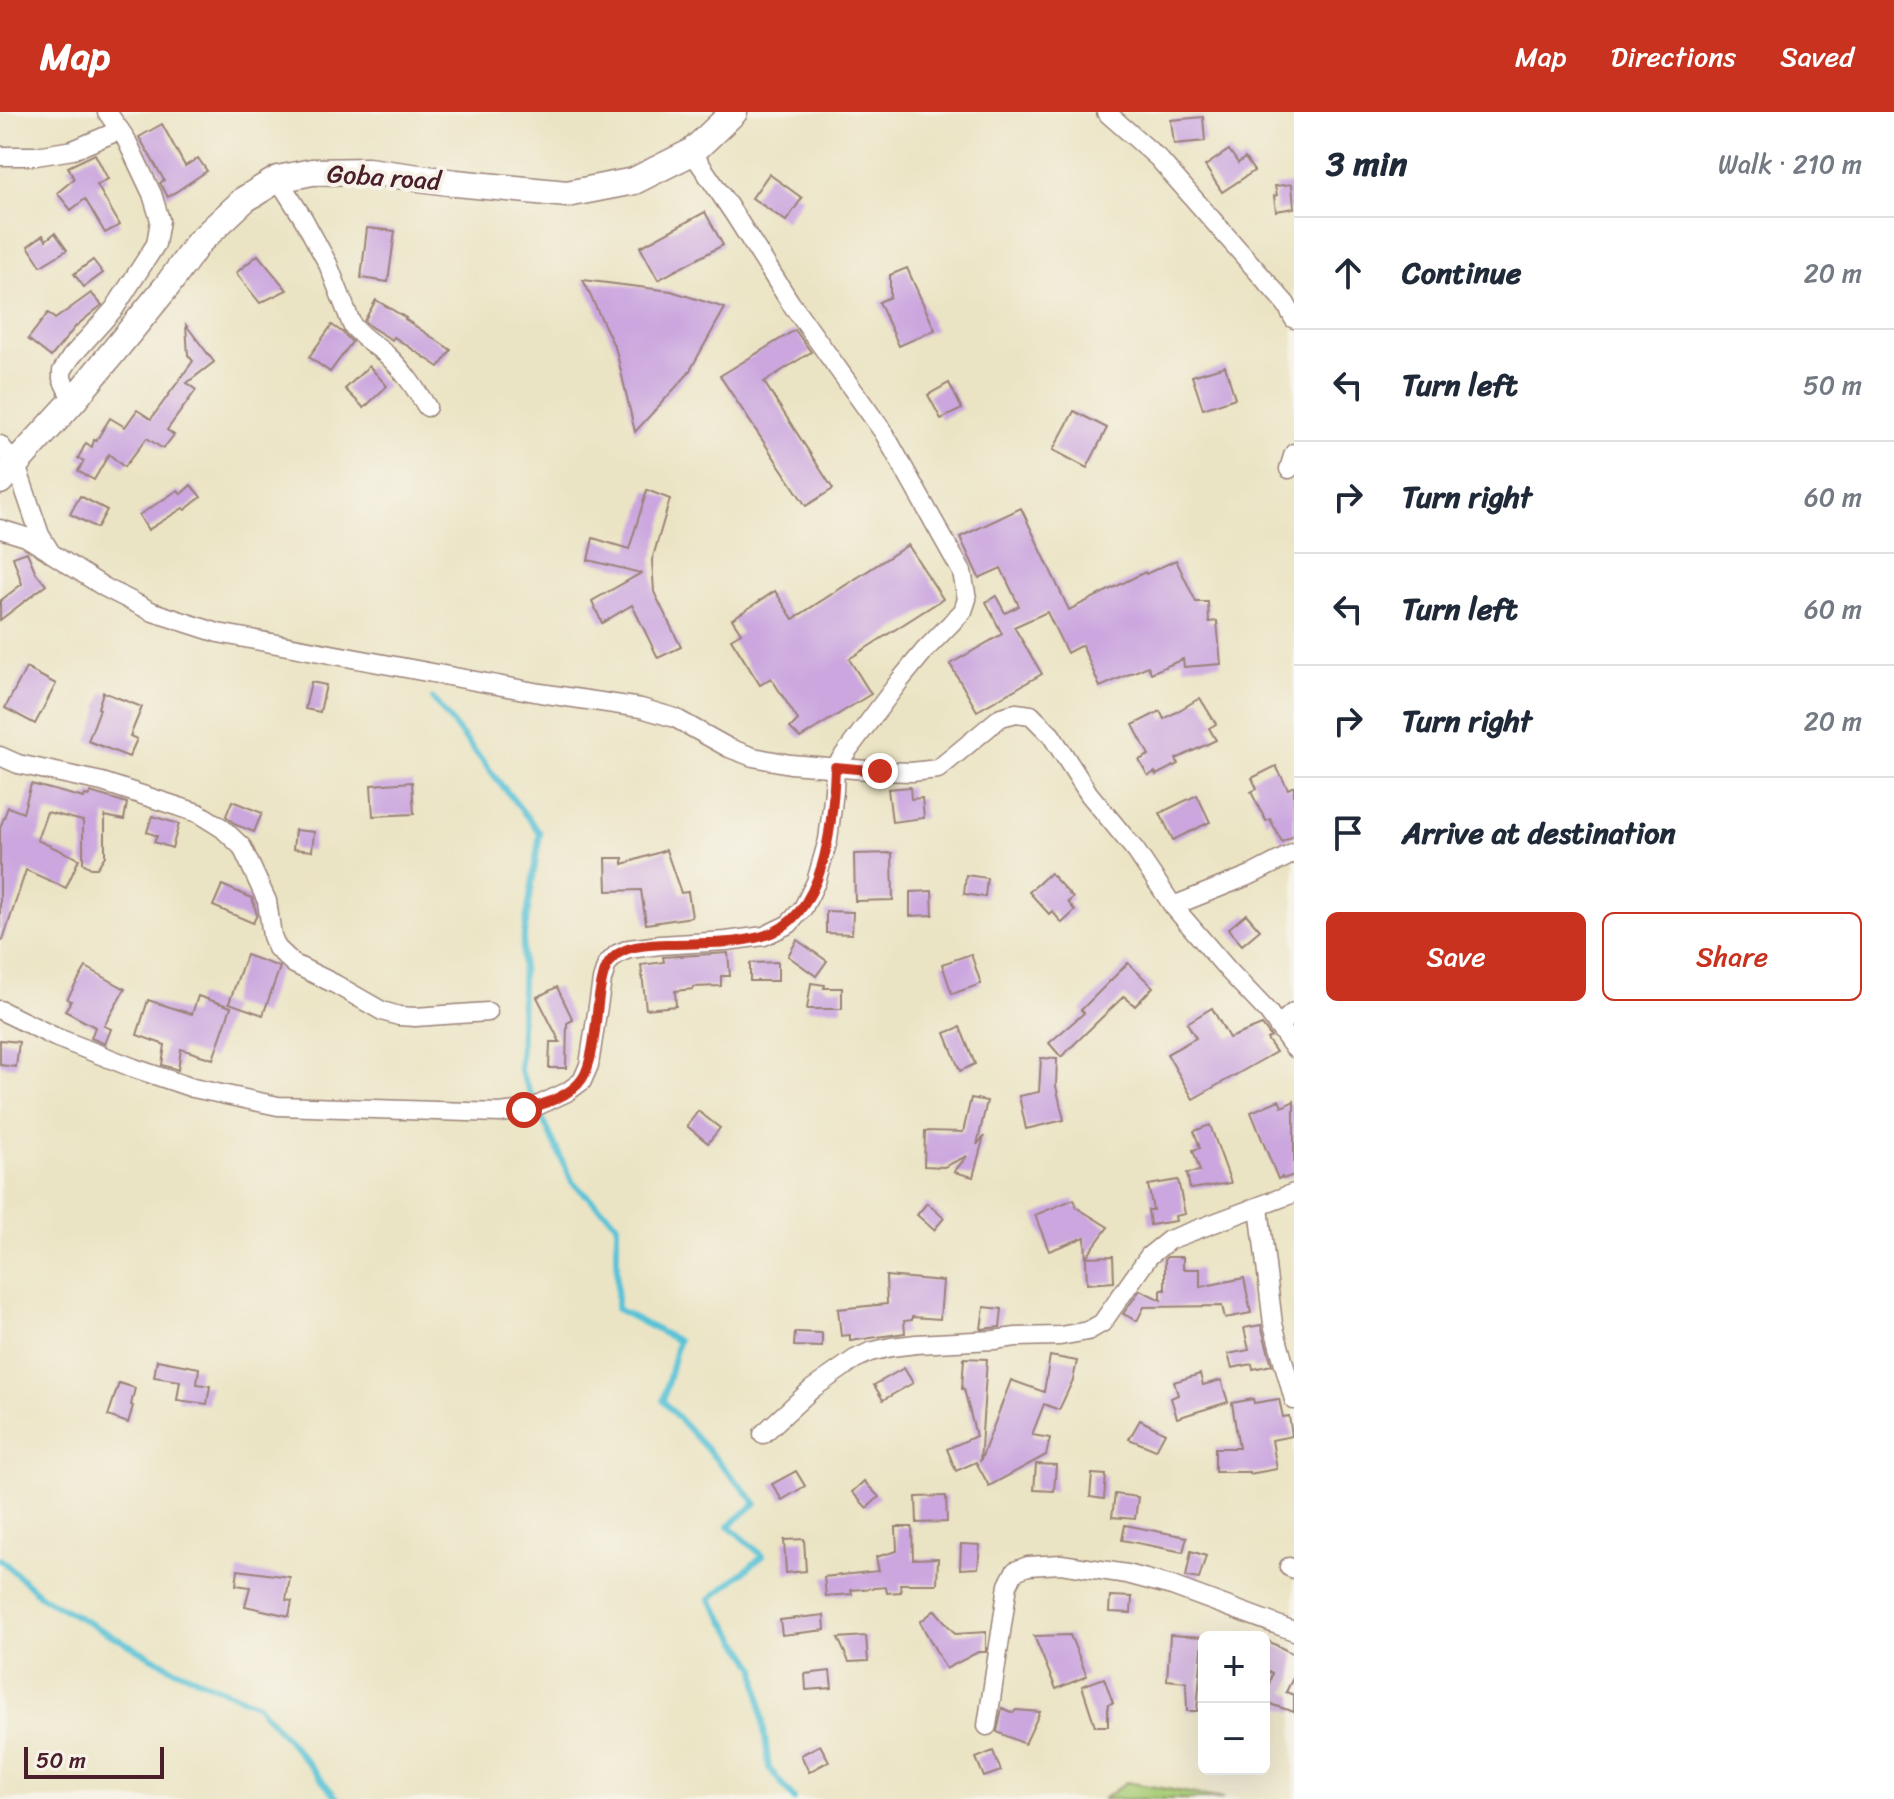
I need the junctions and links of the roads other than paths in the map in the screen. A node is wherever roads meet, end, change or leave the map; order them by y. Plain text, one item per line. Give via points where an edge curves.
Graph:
1 (107, 112) edge
2 (734, 112) edge
3 (1115, 115) edge
4 (120, 130) junction
5 (692, 152) junction
6 (0, 156) edge
7 (278, 179) junction
8 (1294, 319) edge
9 (73, 401) junction
10 (427, 407) dead end
11 (5, 464) edge
12 (0, 529) edge
13 (51, 553) junction
14 (0, 756) edge
15 (835, 767) junction
16 (1294, 853) edge
17 (1173, 906) junction
18 (0, 1010) edge
19 (488, 1012) dead end
20 (1294, 1012) edge
21 (1278, 1026) junction
22 (1294, 1048) edge
23 (1294, 1193) edge
24 (1259, 1207) junction
25 (1294, 1400) edge
26 (763, 1434) dead end
27 (1294, 1631) edge
28 (987, 1726) dead end

1 - 4 street
2 - 5 street, Goba road
3 - 8 street
4 - 6 street via 73,150
4 - 9 street via 152,194 160,220 156,244 114,309 62,371
5 - 7 street, Goba road via 634,181 567,194 368,171
5 - 15 street via 884,433 962,572 967,599 963,611 901,679
7 - 9 street, Goba road via 245,199 199,242
7 - 10 street via 328,264 352,325 406,374
9 - 11 street, Goba road
11 - 13 street
12 - 13 street
13 - 15 street via 153,612 218,633 641,708 675,718 753,757
14 - 19 street via 112,785 198,813 222,828 242,847 267,901 277,948 294,964 382,1011 415,1017
15 - 17 street via 938,769 1001,717 1031,715 1051,735
15 - 18 street via 828,840 816,882 789,924 764,936 617,954 602,980 582,1081 524,1110 278,1106 193,1088 134,1068
16 - 17 street
17 - 21 street
20 - 21 street
21 - 22 street
23 - 24 street
24 - 25 street via 1273,1324
24 - 26 street via 1169,1240 1149,1256 1102,1323 1088,1331 870,1352 812,1389
27 - 28 street via 1127,1574 1061,1564 1028,1566 1015,1571 1008,1585

